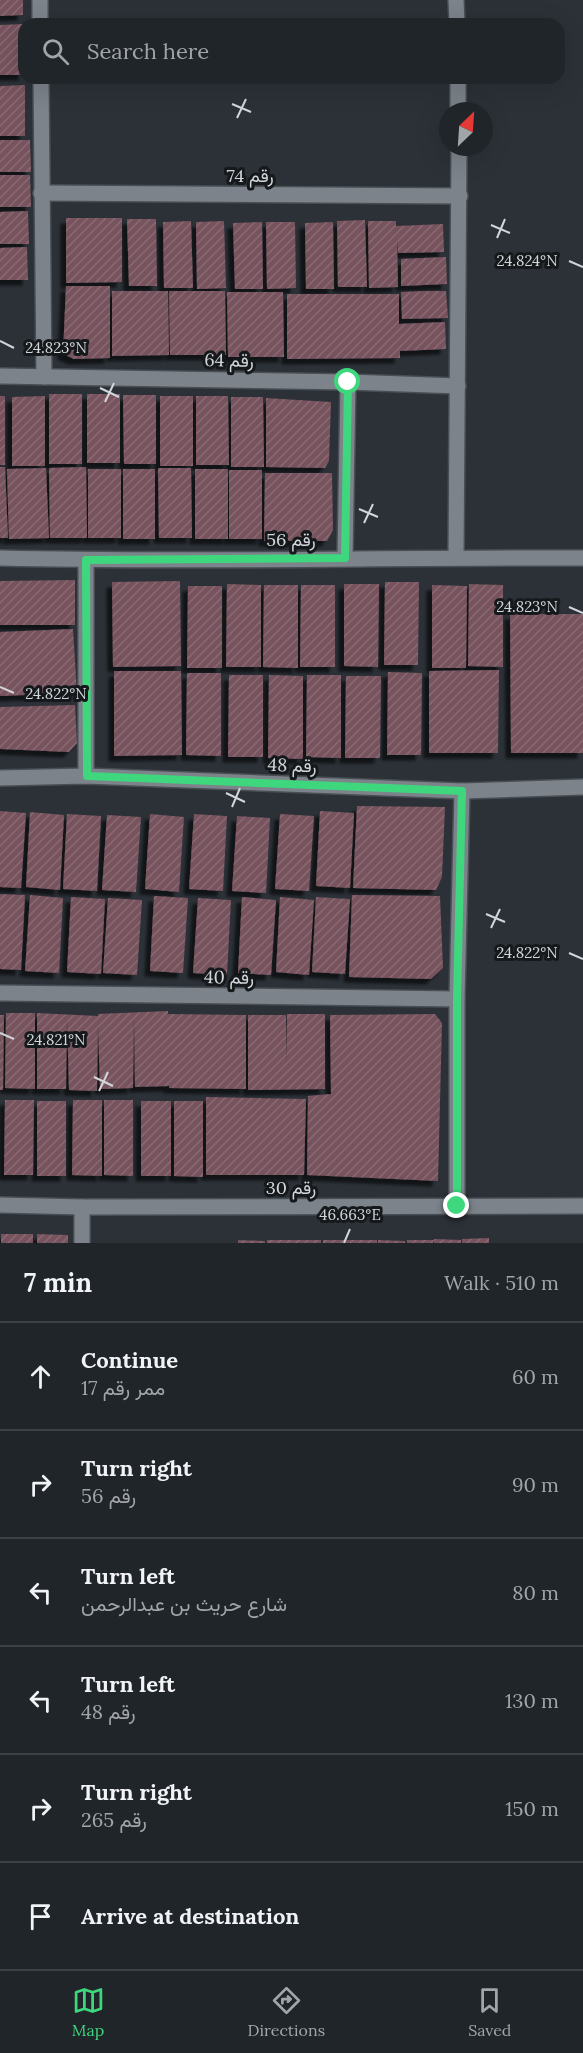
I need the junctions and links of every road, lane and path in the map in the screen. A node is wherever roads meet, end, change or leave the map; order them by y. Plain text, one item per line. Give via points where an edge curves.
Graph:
1 (40, 0) edge
2 (456, 0) edge
3 (40, 18) edge
4 (457, 18) edge
5 (40, 84) edge
6 (458, 84) edge
7 (458, 102) edge
8 (459, 156) edge
9 (41, 193) junction
10 (460, 196) junction
11 (0, 376) edge
12 (44, 377) junction
13 (348, 382) junction
14 (458, 386) junction
15 (456, 557) junction
16 (0, 558) edge
17 (345, 558) junction
18 (583, 558) edge
19 (86, 560) junction
20 (87, 776) junction
21 (0, 778) edge
22 (583, 787) edge
23 (462, 791) junction
24 (0, 993) edge
25 (457, 999) junction
26 (0, 1205) edge
27 (457, 1206) junction
28 (583, 1206) edge
29 (82, 1207) junction
30 (82, 1243) edge

1 - 3 street
2 - 4 street
5 - 9 street
6 - 7 street
8 - 10 street
9 - 10 street, رقم 74
9 - 12 street
10 - 14 street
11 - 12 street, رقم 64
12 - 13 street, رقم 64
13 - 14 street, رقم 64
13 - 17 street
14 - 15 street
15 - 17 street, رقم 56
15 - 18 street, رقم 56
16 - 19 street, رقم 56
17 - 19 street, رقم 56
19 - 20 street
20 - 21 street, رقم 48
20 - 23 street, رقم 48
22 - 23 street, رقم 48
23 - 25 street
24 - 25 street, رقم 40
25 - 27 street
26 - 29 street, رقم 30
27 - 28 street, رقم 30
27 - 29 street, رقم 30
29 - 30 street

